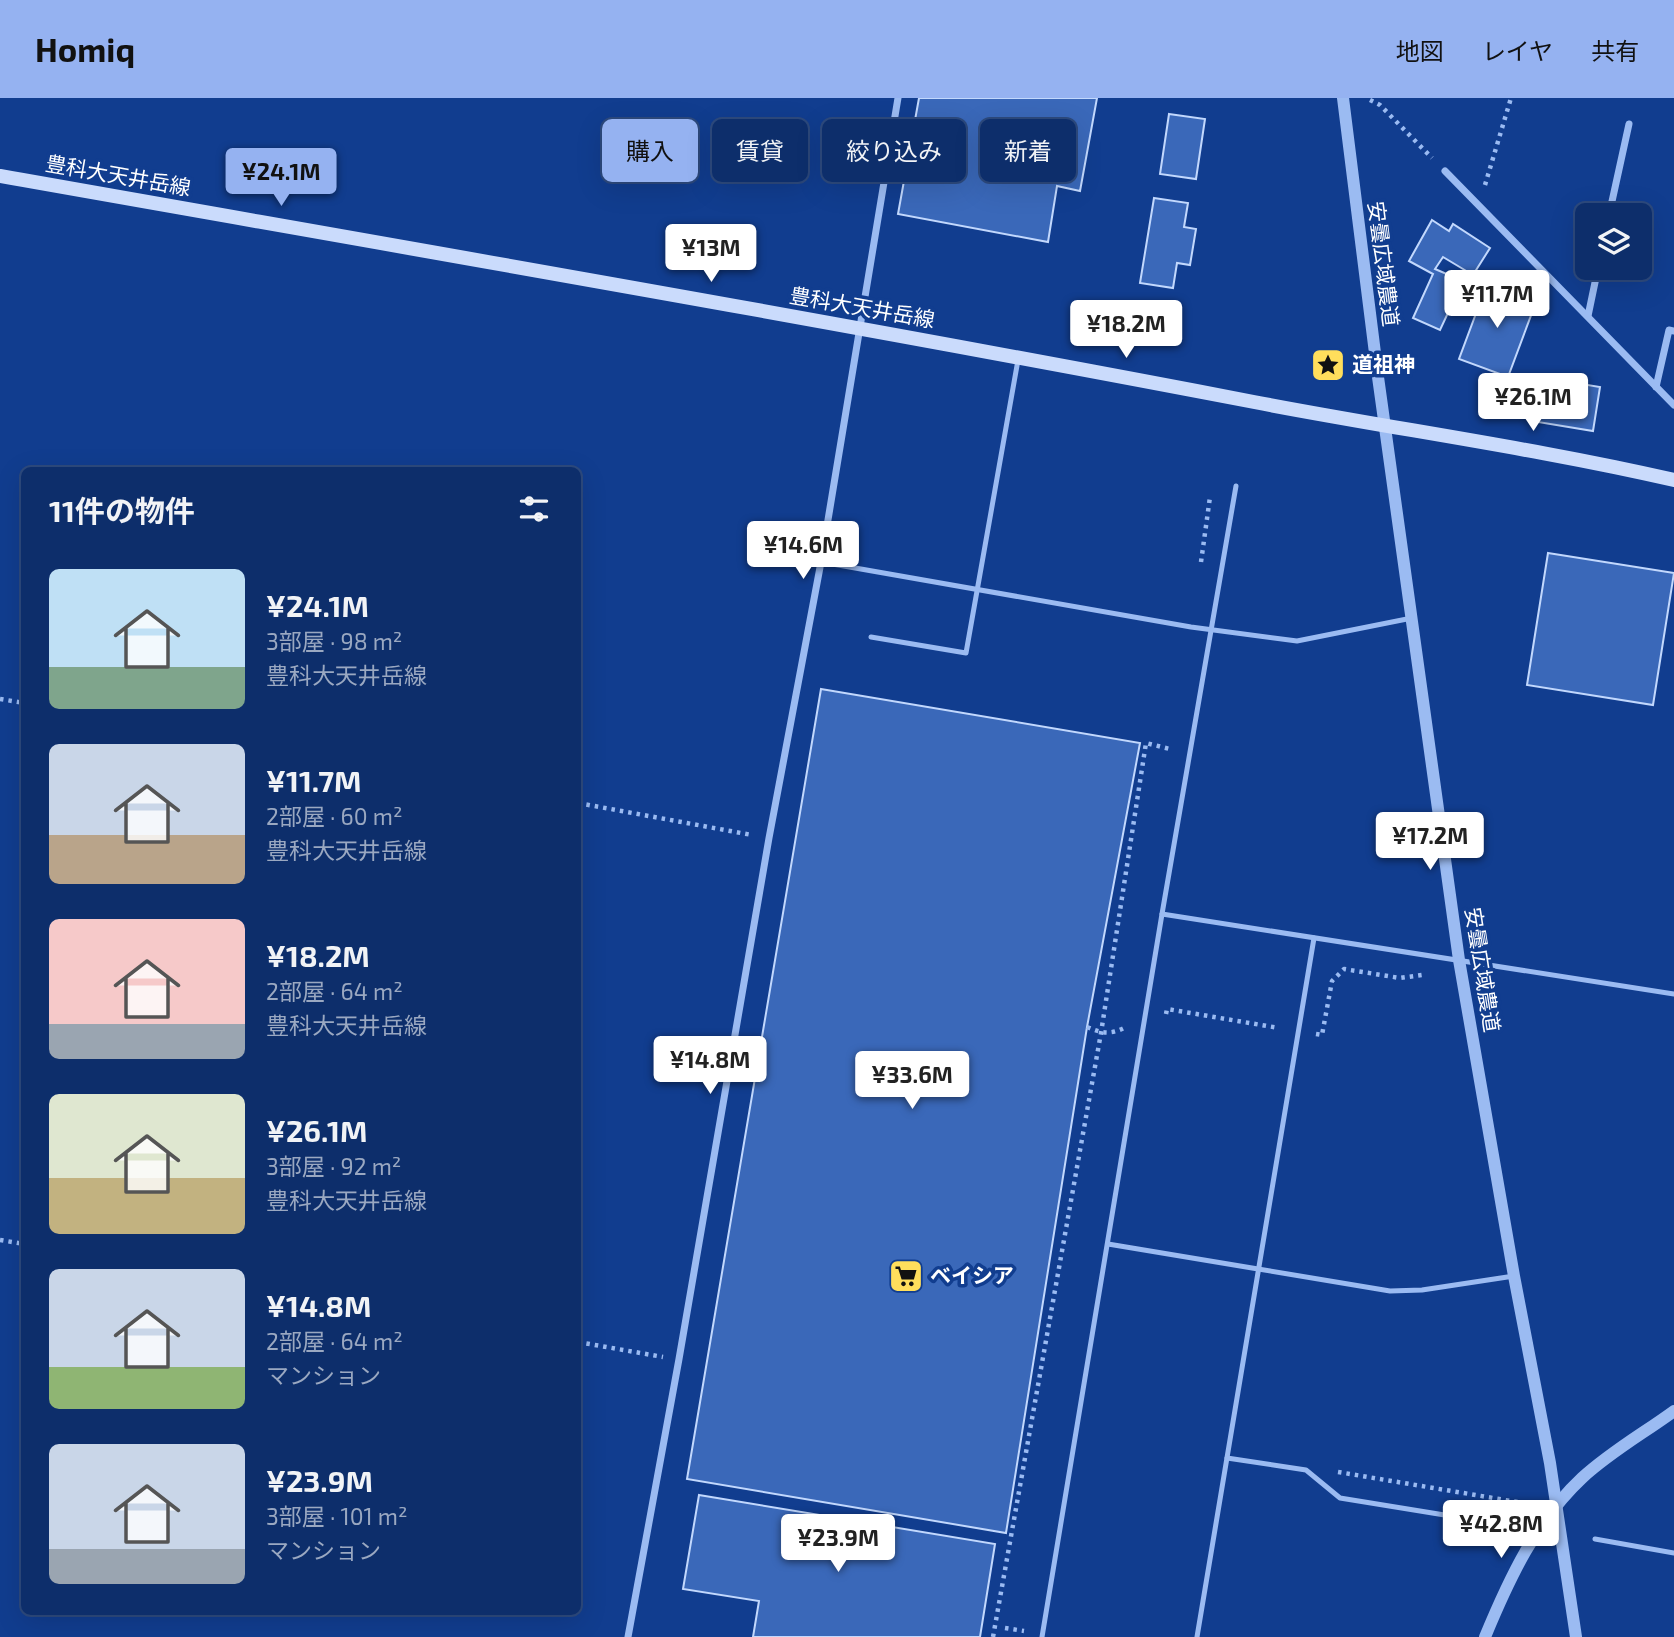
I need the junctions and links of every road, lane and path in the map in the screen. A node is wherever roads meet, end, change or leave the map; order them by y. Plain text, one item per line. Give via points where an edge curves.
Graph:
1 (898, 98) edge
2 (1343, 98) edge
3 (1511, 98) edge
4 (1370, 100) dead end
5 (1629, 124) dead end
6 (1445, 172) joint
7 (0, 176) edge
8 (1612, 203) edge
9 (1479, 206) junction
10 (1596, 280) edge
11 (1588, 316) junction
12 (861, 328) junction
13 (1674, 331) edge
14 (1019, 357) junction
15 (1656, 387) junction
16 (1674, 405) edge
17 (1385, 427) junction
18 (1674, 480) edge
19 (1236, 486) dead end
20 (1210, 497) dead end
21 (821, 562) junction
22 (1200, 574) dead end
23 (977, 590) junction
24 (1412, 618) junction
25 (1212, 630) junction
26 (871, 637) dead end
27 (0, 699) edge
28 (21, 702) edge
29 (1172, 736) dead end
30 (581, 804) edge
31 (769, 838) junction
32 (1162, 914) junction
33 (1314, 938) junction
34 (1459, 960) junction
35 (1430, 974) dead end
36 (1674, 994) edge
37 (1165, 1020) dead end
38 (1128, 1026) dead end
39 (1087, 1027) dead end
40 (1279, 1028) dead end
41 (1101, 1033) junction
42 (1316, 1034) dead end
43 (0, 1240) edge
44 (21, 1244) edge
45 (1108, 1244) junction
46 (1258, 1270) junction
47 (1514, 1276) junction
48 (581, 1343) edge
49 (679, 1359) junction
50 (1674, 1411) edge
51 (1227, 1458) junction
52 (1306, 1470) junction
53 (1523, 1503) dead end
54 (1556, 1505) junction
55 (1506, 1525) dead end
56 (1595, 1539) dead end
57 (1674, 1553) edge
58 (628, 1637) edge
59 (993, 1637) edge
60 (1042, 1637) edge
61 (1197, 1637) edge
62 (1485, 1637) edge
63 (1576, 1637) edge

1 - 12 street
2 - 17 street, 安曇広域農道
3 - 9 path
4 - 6 path
5 - 8 street
6 - 9 street
7 - 12 main road, 豊科大天井岳線
9 - 11 street
10 - 11 street
11 - 15 street
12 - 14 main road, 豊科大天井岳線
12 - 21 street
13 - 15 street via 1669,330
14 - 17 main road, 豊科大天井岳線
14 - 23 lane
15 - 16 street
17 - 18 main road, 豊科大天井岳線 via 1575,457
17 - 24 street, 安曇広域農道
19 - 25 lane
20 - 22 path
21 - 23 lane
21 - 31 street
23 - 25 lane
23 - 26 lane via 966,653
24 - 25 lane via 1297,641
24 - 34 street, 安曇広域農道
25 - 32 lane
27 - 28 path
29 - 41 path via 1170,749 1146,743
30 - 31 path
31 - 49 street
32 - 33 lane
32 - 45 lane
33 - 34 lane
33 - 46 lane
34 - 36 lane
34 - 47 street, 安曇広域農道
35 - 42 path via 1401,978 1344,969 1332,981 1322,1035
37 - 40 path via 1167,1009
38 - 41 path via 1114,1034
39 - 41 path
41 - 59 path
43 - 44 path
45 - 46 lane
45 - 60 lane
46 - 47 lane via 1390,1291
46 - 51 lane
47 - 54 street, 安曇広域農道
48 - 49 path
49 - 58 street
50 - 54 street via 1583,1477
51 - 52 lane
51 - 61 lane
52 - 53 path
52 - 55 lane via 1340,1498
54 - 62 street via 1508,1582
54 - 63 street, 安曇広域農道
56 - 57 lane

